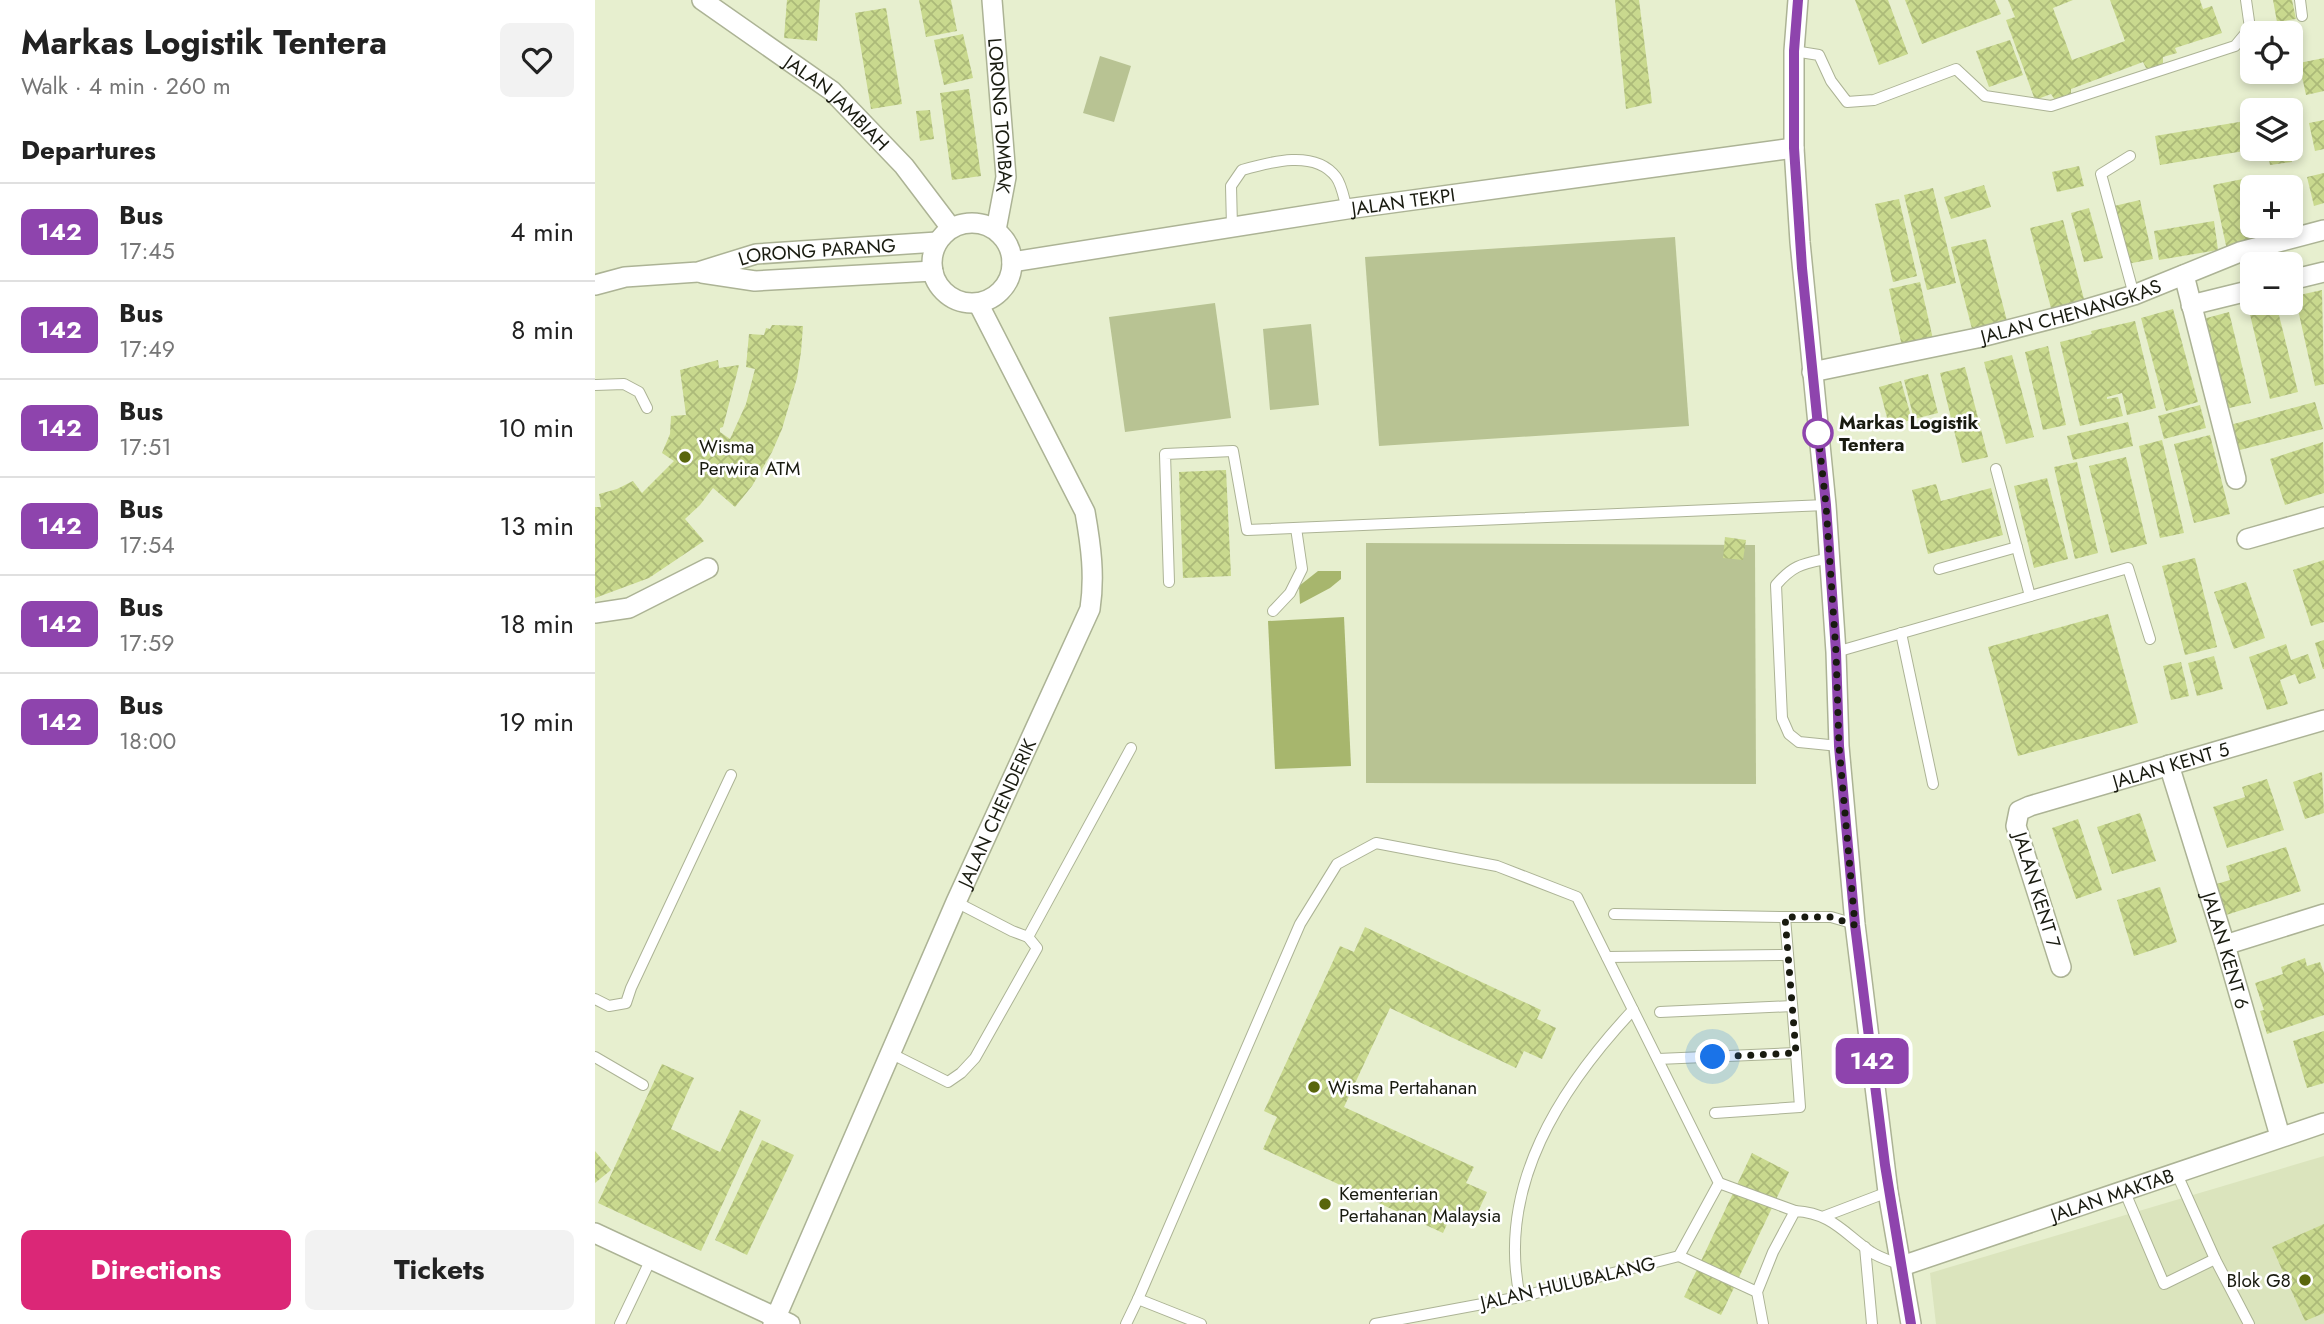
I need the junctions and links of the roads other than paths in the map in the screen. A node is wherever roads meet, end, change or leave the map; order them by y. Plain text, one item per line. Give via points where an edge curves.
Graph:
1 (702, 0) edge
2 (993, 0) edge
3 (1798, 0) edge
4 (2246, 0) edge
5 (2300, 0) edge
6 (2302, 16) dead end
7 (1794, 51) junction
8 (1794, 148) junction
9 (2130, 156) dead end
10 (1347, 209) junction
11 (1232, 227) junction
12 (951, 228) junction
13 (996, 230) junction
14 (2324, 230) edge
15 (937, 242) junction
16 (1012, 262) junction
17 (933, 271) junction
18 (698, 272) junction
19 (2324, 272) edge
20 (2183, 275) junction
21 (2303, 278) edge
22 (595, 285) edge
23 (2240, 293) edge
24 (2134, 295) junction
25 (978, 303) junction
26 (2191, 305) junction
27 (1812, 372) junction
28 (595, 385) edge
29 (647, 408) dead end
30 (1996, 469) dead end
31 (2237, 478) dead end
32 (1826, 505) junction
33 (2324, 517) edge
34 (1296, 528) junction
35 (2248, 539) dead end
36 (2017, 548) junction
37 (1830, 558) junction
38 (708, 568) dead end
39 (1939, 569) dead end
40 (1169, 582) dead end
41 (2029, 596) junction
42 (1273, 611) dead end
43 (595, 613) edge
44 (1901, 633) junction
45 (2150, 639) dead end
46 (1836, 652) junction
47 (2324, 720) edge
48 (1839, 746) junction
49 (1131, 748) dead end
50 (2169, 765) junction
51 (731, 775) dead end
52 (1933, 784) dead end
53 (2019, 811) joint
54 (956, 902) junction
55 (1614, 914) dead end
56 (2324, 914) edge
57 (1785, 917) junction
58 (1855, 925) junction
59 (1028, 937) junction
60 (2225, 945) junction
61 (1788, 955) junction
62 (1607, 957) junction
63 (2061, 967) dead end
64 (595, 999) edge
65 (1792, 1006) junction
66 (1633, 1010) junction
67 (1661, 1012) dead end
68 (890, 1052) junction
69 (1796, 1053) junction
70 (595, 1057) edge
71 (1658, 1059) junction
72 (643, 1085) dead end
73 (1715, 1113) dead end
74 (2324, 1123) edge
75 (2280, 1136) junction
76 (2176, 1172) junction
77 (1719, 1184) junction
78 (2124, 1190) junction
79 (1888, 1192) junction
80 (1795, 1211) junction
81 (1825, 1216) junction
82 (595, 1233) edge
83 (1865, 1247) junction
84 (1679, 1256) junction
85 (652, 1259) junction
86 (2215, 1259) junction
87 (1902, 1266) junction
88 (1757, 1292) junction
89 (1520, 1297) junction
90 (1138, 1299) junction
91 (779, 1322) edge
92 (620, 1324) edge
93 (1126, 1324) edge
94 (1202, 1324) edge
95 (1375, 1324) edge
96 (1763, 1324) edge
97 (1872, 1324) edge
98 (1911, 1324) edge
99 (2249, 1324) edge

1 - 12 street, JALAN JAMBIAH via 832,91 904,166
2 - 13 street, LORONG TOMBAK via 1006,177
3 - 7 street
4 - 7 lane via 2250,29 2235,46 2051,106 1985,96 1956,69 1874,100 1847,102 1819,55
5 - 6 lane
7 - 8 street
8 - 10 street, JALAN TEKPI
8 - 27 street
9 - 24 lane via 2101,174
10 - 11 street, JALAN TEKPI
10 - 11 lane via 1337,178 1322,164 1306,160 1267,163 1242,170 1231,186
11 - 16 street, JALAN TEKPI
12 - 13 street via 974,222
12 - 15 street
13 - 16 street via 1010,250
14 - 20 street, JALAN CHENANGKAS via 2241,252
15 - 17 street
15 - 18 street, LORONG PARANG via 755,254
16 - 25 street via 999,293
17 - 18 street, LORONG PARANG via 755,281
17 - 25 street via 937,283 954,299
18 - 22 street, LORONG PARANG via 625,277
19 - 21 street
20 - 24 street, JALAN CHENANGKAS
20 - 26 street
23 - 26 street
24 - 27 street, JALAN CHENANGKAS via 1977,338
25 - 54 street, JALAN CHENDERIK via 1085,512 1094,582 1090,609
26 - 31 street
27 - 32 street
28 - 29 lane via 624,384 639,392
30 - 36 lane
32 - 34 lane
32 - 37 street
33 - 35 street
34 - 40 lane via 1247,530 1233,451 1165,454
34 - 42 lane via 1301,569 1290,593
36 - 39 lane
36 - 41 lane
37 - 46 street
37 - 48 lane via 1789,570 1776,585 1782,718 1789,734 1799,742
38 - 43 street via 629,608
41 - 44 lane
41 - 45 lane via 2128,568
44 - 46 lane
44 - 52 lane
46 - 48 street
47 - 50 street, JALAN KENT 5
48 - 58 street
49 - 59 lane
50 - 53 street, JALAN KENT 5
50 - 60 street, JALAN KENT 6
51 - 64 lane via 626,1003 609,1006
53 - 63 street, JALAN KENT 7 via 2016,826
54 - 59 lane
54 - 68 street, JALAN CHENDERIK
55 - 57 lane
56 - 60 street
57 - 58 lane via 1831,917
57 - 61 lane
58 - 79 street
59 - 68 lane via 1037,948 975,1058 961,1073 948,1082
60 - 75 street, JALAN KENT 6
61 - 62 lane
61 - 65 lane
62 - 66 lane
62 - 90 lane via 1577,897 1497,866 1376,843 1337,864 1300,924
65 - 67 lane
65 - 69 lane
66 - 71 lane
66 - 89 lane via 1568,1092 1528,1166 1515,1229
68 - 91 street, JALAN CHENDERIK
69 - 71 lane
69 - 73 lane via 1800,1107
70 - 72 lane
71 - 77 lane
74 - 75 street, JALAN MAKTAB
75 - 76 street, JALAN MAKTAB
76 - 78 street, JALAN MAKTAB
76 - 86 lane
77 - 80 lane
77 - 84 lane
78 - 86 lane via 2164,1284
78 - 87 street, JALAN MAKTAB
79 - 81 lane
79 - 87 street
80 - 81 lane
80 - 88 lane
81 - 83 lane
82 - 85 street
83 - 87 lane
83 - 97 lane
84 - 88 lane
84 - 89 lane, JALAN HULUBALANG
85 - 91 street
85 - 92 lane
86 - 99 lane
87 - 98 street
88 - 96 lane
89 - 95 lane, JALAN HULUBALANG
90 - 93 lane
90 - 94 lane

